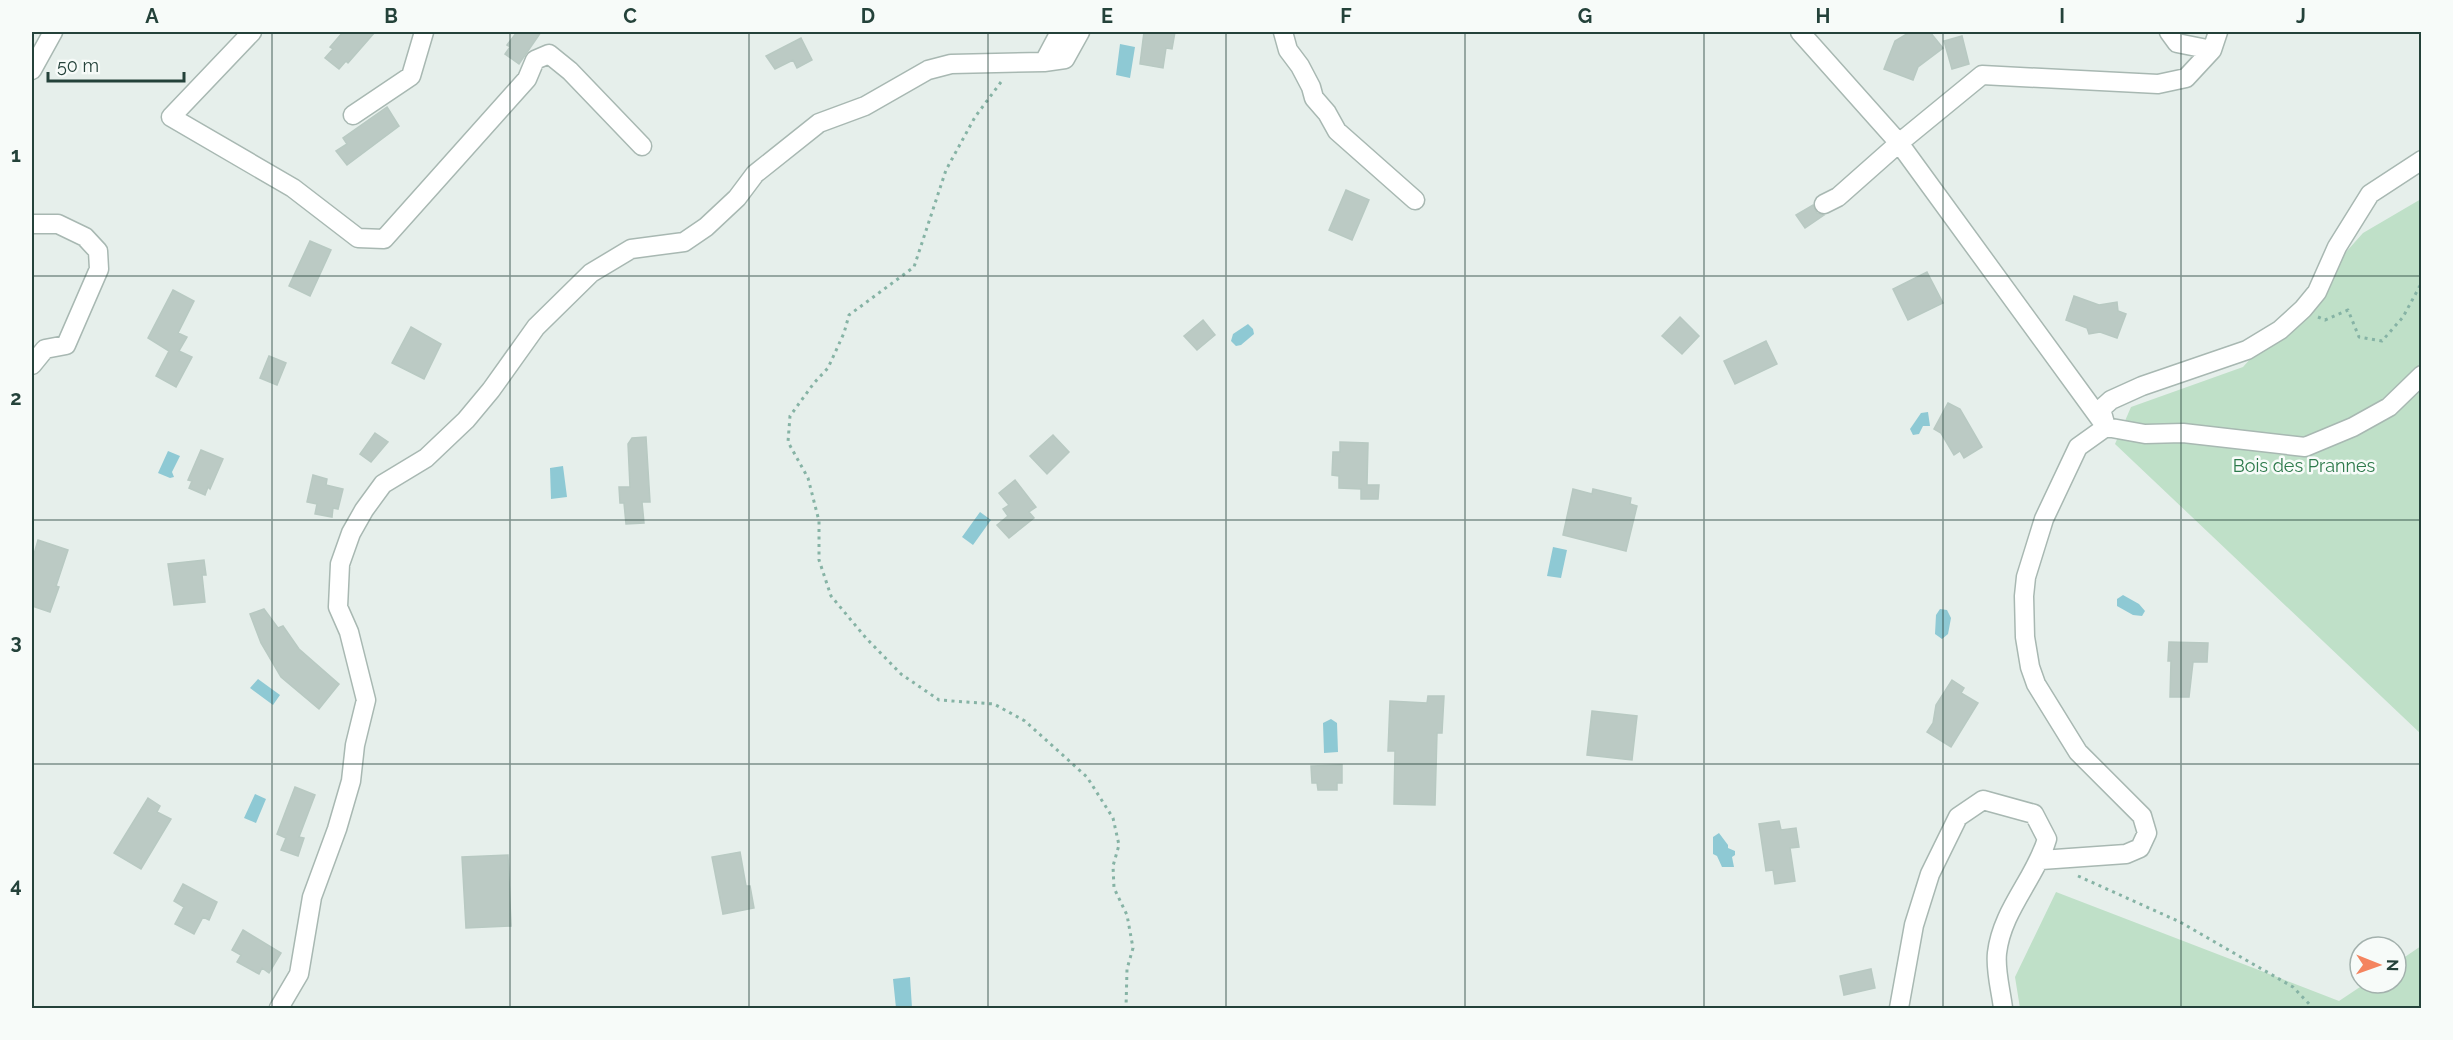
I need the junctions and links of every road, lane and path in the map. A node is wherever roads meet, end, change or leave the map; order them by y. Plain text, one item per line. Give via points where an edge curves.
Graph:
1 (32, 32) edge
2 (252, 32) edge
3 (424, 32) edge
4 (1060, 32) edge
5 (1080, 32) edge
6 (1283, 32) edge
7 (1800, 32) edge
8 (2169, 32) edge
9 (2218, 32) edge
10 (50, 38) edge
11 (2212, 50) junction
12 (1044, 62) junction
13 (1023, 63) junction
14 (32, 69) edge
15 (353, 115) dead end
16 (1899, 143) junction
17 (642, 146) dead end
18 (2421, 160) edge
19 (1415, 200) dead end
20 (1824, 204) dead end
21 (32, 224) edge
22 (2421, 282) edge
23 (2303, 309) junction
24 (32, 365) edge
25 (2421, 375) edge
26 (2106, 427) junction
27 (2041, 860) junction
28 (2073, 874) dead end
29 (279, 1008) edge
30 (1126, 1008) edge
31 (1899, 1008) edge
32 (2003, 1008) edge
33 (2313, 1008) edge

1 - 10 street
2 - 17 street via 171,117 293,188 358,238 384,239 527,79 535,60 549,54 570,70
3 - 15 street via 411,76
4 - 12 street
5 - 12 street via 1065,58
6 - 19 street via 1288,50 1336,131
7 - 16 street
8 - 11 street via 2177,43
9 - 11 street
10 - 14 street
11 - 16 street via 2186,78 2158,84 1982,75
12 - 13 street
13 - 29 street via 951,64 928,70 865,106 819,123 754,174 737,198 684,242 631,249 616,256 573,288 536,327 466,420 426,458 383,484 351,533 340,564 338,607 349,632 366,700 351,781 312,897 299,974
13 - 30 path via 1002,81 975,117 946,170 914,267 849,315 828,368 790,416 788,442 808,478 819,521 819,560 831,596 866,638 901,674 939,700 994,704 1025,721 1087,777 1113,818 1119,844 1113,866 1114,888 1127,915 1133,948 1127,969
16 - 20 street via 1838,197
16 - 26 street
18 - 23 street via 2370,194 2337,247 2317,292
21 - 24 street via 58,224 85,237 98,251 99,269 66,345 45,349
22 - 23 path via 2403,316 2382,341 2359,337 2348,310 2325,320
23 - 26 street via 2280,330 2247,350 2111,400 2101,410
25 - 26 street via 2389,407 2305,447 2184,433 2145,434
26 - 27 street via 2078,447 2044,519 2026,577 2025,637 2036,684 2078,752 2142,816 2147,833 2140,848 2126,854
27 - 31 street via 2047,839 2034,814 1983,800 1958,817 1930,874 1914,925
27 - 32 street via 2005,920 1997,954
28 - 33 path via 2180,922 2293,987

